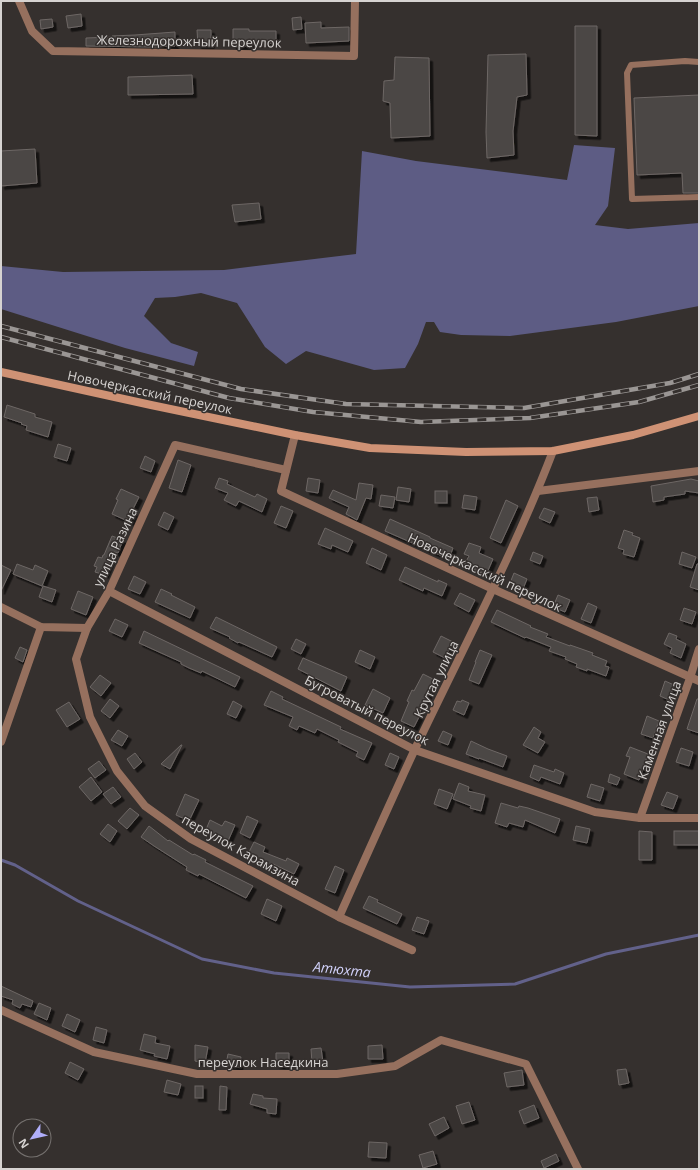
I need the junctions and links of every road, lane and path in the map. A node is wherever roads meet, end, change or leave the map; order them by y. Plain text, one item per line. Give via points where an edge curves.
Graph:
1 (19, 1) edge
2 (355, 1) edge
3 (699, 62) edge
4 (699, 197) edge
5 (1, 372) edge
6 (699, 416) edge
7 (295, 435) junction
8 (553, 451) junction
9 (286, 470) junction
10 (699, 471) edge
11 (538, 491) junction
12 (493, 589) junction
13 (109, 591) junction
14 (1, 607) edge
15 (41, 627) junction
16 (87, 628) junction
17 (699, 649) edge
18 (76, 659) joint
19 (690, 678) junction
20 (699, 682) edge
21 (1, 742) edge
22 (415, 750) junction
23 (640, 818) junction
24 (699, 818) edge
25 (339, 917) junction
26 (412, 950) dead end
27 (1, 1010) edge
28 (578, 1169) edge

1 - 2 street, Железнодорожный переулок via 32,31 53,50 354,56
3 - 4 lane via 632,65 627,73 632,198
5 - 7 main road, Новочеркасский переулок
6 - 8 main road, Новочеркасский переулок via 633,435
7 - 8 main road, Новочеркасский переулок via 370,448 466,452
7 - 9 street, Новочеркасский переулок
8 - 11 street, Крутая улица
9 - 12 street, Новочеркасский переулок via 281,491
9 - 13 street, улица Разина via 175,445
10 - 11 street
11 - 12 street, Крутая улица
12 - 19 street, Новочеркасский переулок
12 - 22 street, Крутая улица
13 - 16 street, улица Разина
13 - 22 street, Бугроватый переулок
14 - 15 street
15 - 16 street
15 - 21 street
16 - 18 street, улица Разина
17 - 19 street, Каменная улица
18 - 25 street, переулок Карамзина via 90,717 117,771 145,806 191,839
19 - 20 street, Новочеркасский переулок
19 - 23 street, Каменная улица
22 - 23 street, Бугроватый переулок via 595,812
22 - 25 street, Крутая улица
23 - 24 street, Бугроватый переулок
25 - 26 street, переулок Карамзина
27 - 28 street, переулок Наседкина via 94,1052 197,1074 337,1074 395,1066 441,1040 526,1064

